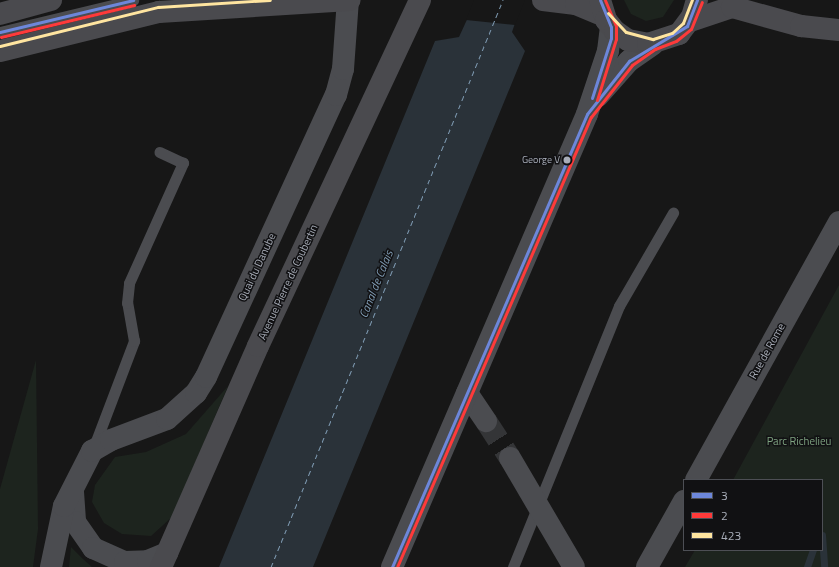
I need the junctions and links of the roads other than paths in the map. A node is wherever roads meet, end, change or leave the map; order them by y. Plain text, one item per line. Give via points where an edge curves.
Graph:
1 (132, 0) edge
2 (349, 0) edge
3 (420, 0) edge
4 (543, 0) edge
5 (697, 0) edge
6 (44, 11) edge
7 (0, 14) edge
8 (605, 14) edge
9 (690, 21) junction
10 (839, 30) edge
11 (0, 32) edge
12 (654, 44) junction
13 (0, 51) edge
14 (587, 114) junction
15 (159, 152) dead end
16 (673, 213) dead end
17 (839, 222) edge
18 (467, 393) junction
19 (486, 421) tunnel mouth
20 (92, 451) junction
21 (510, 458) tunnel mouth
22 (79, 470) junction
23 (697, 479) edge
24 (683, 503) edge
25 (538, 506) junction
26 (164, 560) edge
27 (50, 567) edge
28 (392, 567) edge
29 (513, 567) edge
30 (574, 567) edge
31 (647, 567) edge

1 - 6 lane
2 - 6 street via 170,11
2 - 20 street, Quai du Danube via 343,69 336,94 206,377 196,393 167,420 111,440
3 - 26 street, Avenue Pierre de Coubertin via 258,346
4 - 8 street via 565,2
5 - 9 street
6 - 7 street
6 - 11 lane
6 - 13 street
8 - 12 street via 633,42
8 - 14 street via 608,51
9 - 10 street via 732,7 800,26
9 - 12 street via 674,37
12 - 14 street via 615,75
14 - 18 street
15 - 20 lane via 183,163 129,283 127,303 134,341
16 - 25 lane via 619,306
17 - 23 street, Rue de Rome
18 - 19 street
18 - 28 street
20 - 22 street, Quai du Danube
21 - 25 street
22 - 26 street, Quai du Danube via 73,488 73,513 79,531 92,548 125,562
22 - 27 street, Quai du Danube via 64,506
24 - 31 street
25 - 29 lane
25 - 30 street

